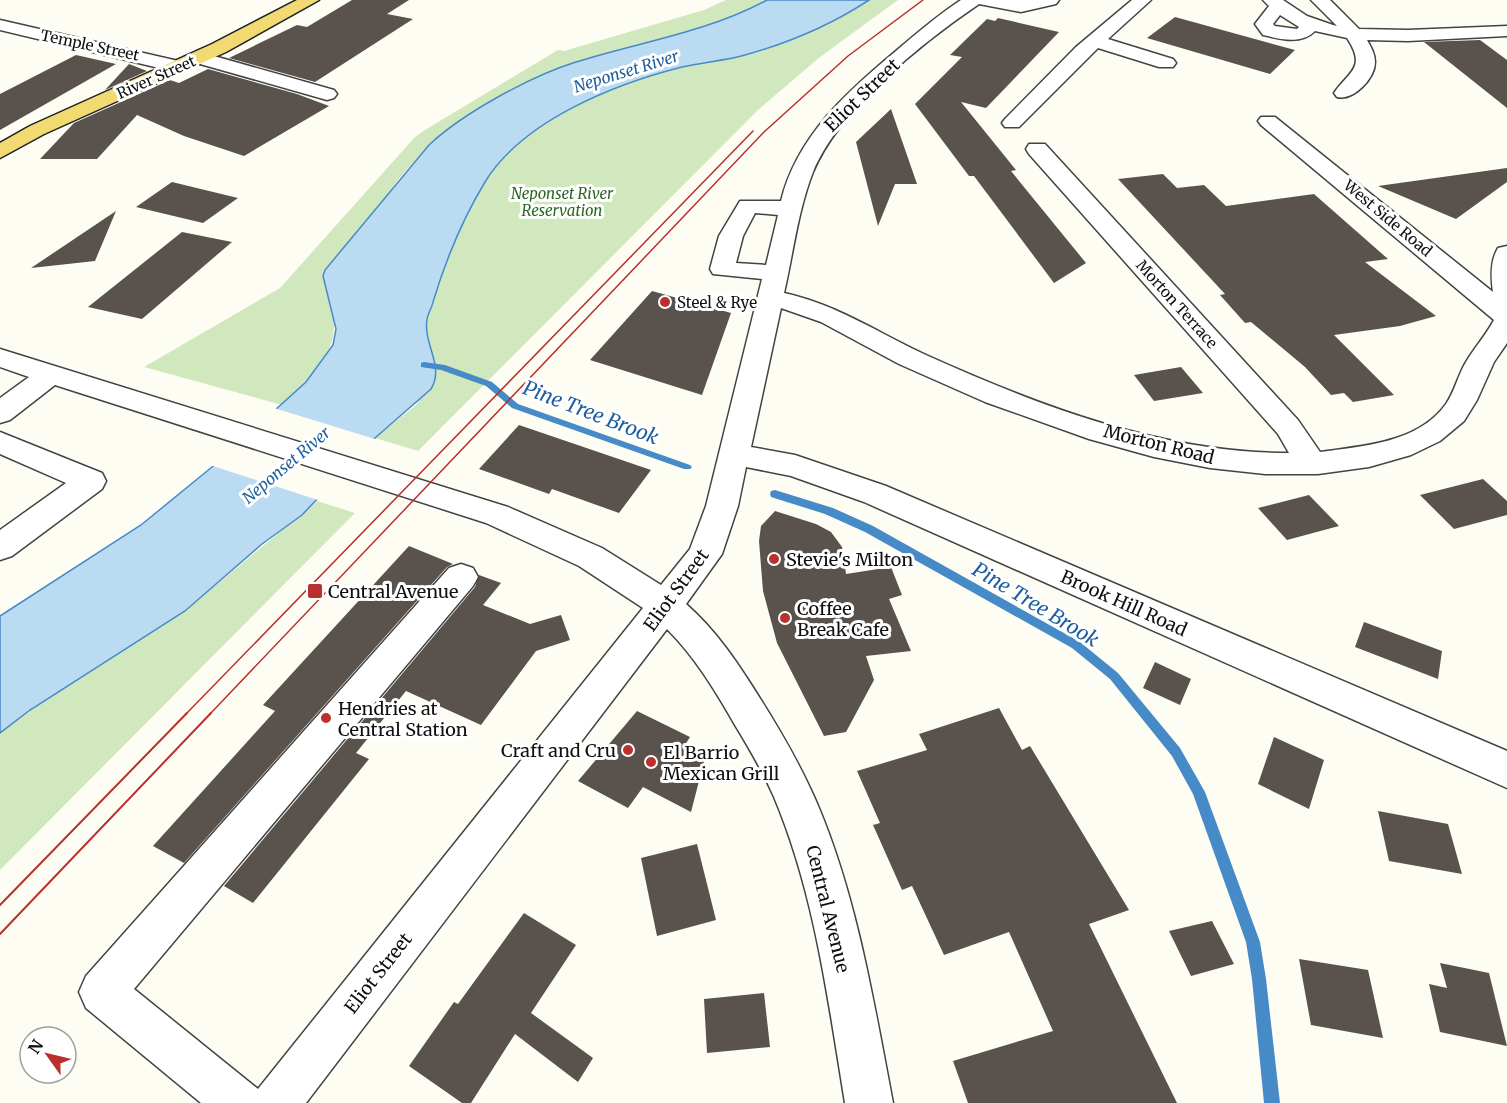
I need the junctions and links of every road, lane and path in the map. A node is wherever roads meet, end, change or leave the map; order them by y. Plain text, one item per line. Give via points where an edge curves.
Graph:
1 (310, 0) edge
2 (973, 0) edge
3 (985, 0) edge
4 (1050, 0) edge
5 (1142, 0) edge
6 (1320, 0) edge
7 (1276, 2) edge
8 (0, 25) edge
9 (1311, 25) junction
10 (1507, 31) edge
11 (1352, 32) junction
12 (1095, 41) junction
13 (200, 58) junction
14 (1166, 63) dead end
15 (180, 67) junction
16 (1344, 93) dead end
17 (327, 94) dead end
18 (1268, 121) dead end
19 (1012, 123) dead end
20 (1037, 149) dead end
21 (0, 152) edge
22 (791, 209) junction
23 (1507, 253) edge
24 (773, 286) junction
25 (1507, 301) edge
26 (1507, 319) edge
27 (3, 361) edge
28 (52, 373) junction
29 (0, 413) edge
30 (0, 442) edge
31 (734, 454) junction
32 (1311, 463) junction
33 (0, 547) edge
34 (460, 577) dead end
35 (665, 607) junction
36 (1507, 770) edge
37 (239, 1103) edge
38 (276, 1103) edge
39 (869, 1103) edge

1 - 13 main road, River Street
2 - 22 street, Eliot Street via 858,93 827,126 806,159
3 - 4 street via 1022,7
5 - 12 street
6 - 11 street
7 - 9 street
7 - 9 street via 1264,24 1269,31 1301,35
8 - 15 street, Temple Street
9 - 11 street
10 - 11 street via 1403,36
11 - 16 street via 1366,63
12 - 14 street
12 - 19 street
13 - 15 main road, River Street
13 - 17 street
15 - 21 main road, River Street via 43,127
18 - 26 street, West Side Road
20 - 32 street, Morton Terrace via 1288,427
22 - 24 street, Eliot Street
22 - 24 street, Morton Road via 748,206 732,236 722,268
23 - 25 street via 1503,276
24 - 31 street, Eliot Street
24 - 32 street, Morton Road via 788,301 816,309 950,376 1015,402 1168,449 1227,461
26 - 32 street, Morton Road via 1479,364 1465,399 1434,431 1381,453
27 - 28 street, Central Avenue
28 - 29 street
28 - 35 street, Central Avenue via 522,525 616,573
30 - 33 street via 91,481
31 - 35 street, Eliot Street via 718,521 705,554
31 - 36 street, Brook Hill Road via 795,466 875,494
34 - 37 street via 102,992
35 - 38 street, Eliot Street
35 - 39 street, Central Avenue via 718,663 773,755 805,823 828,893

